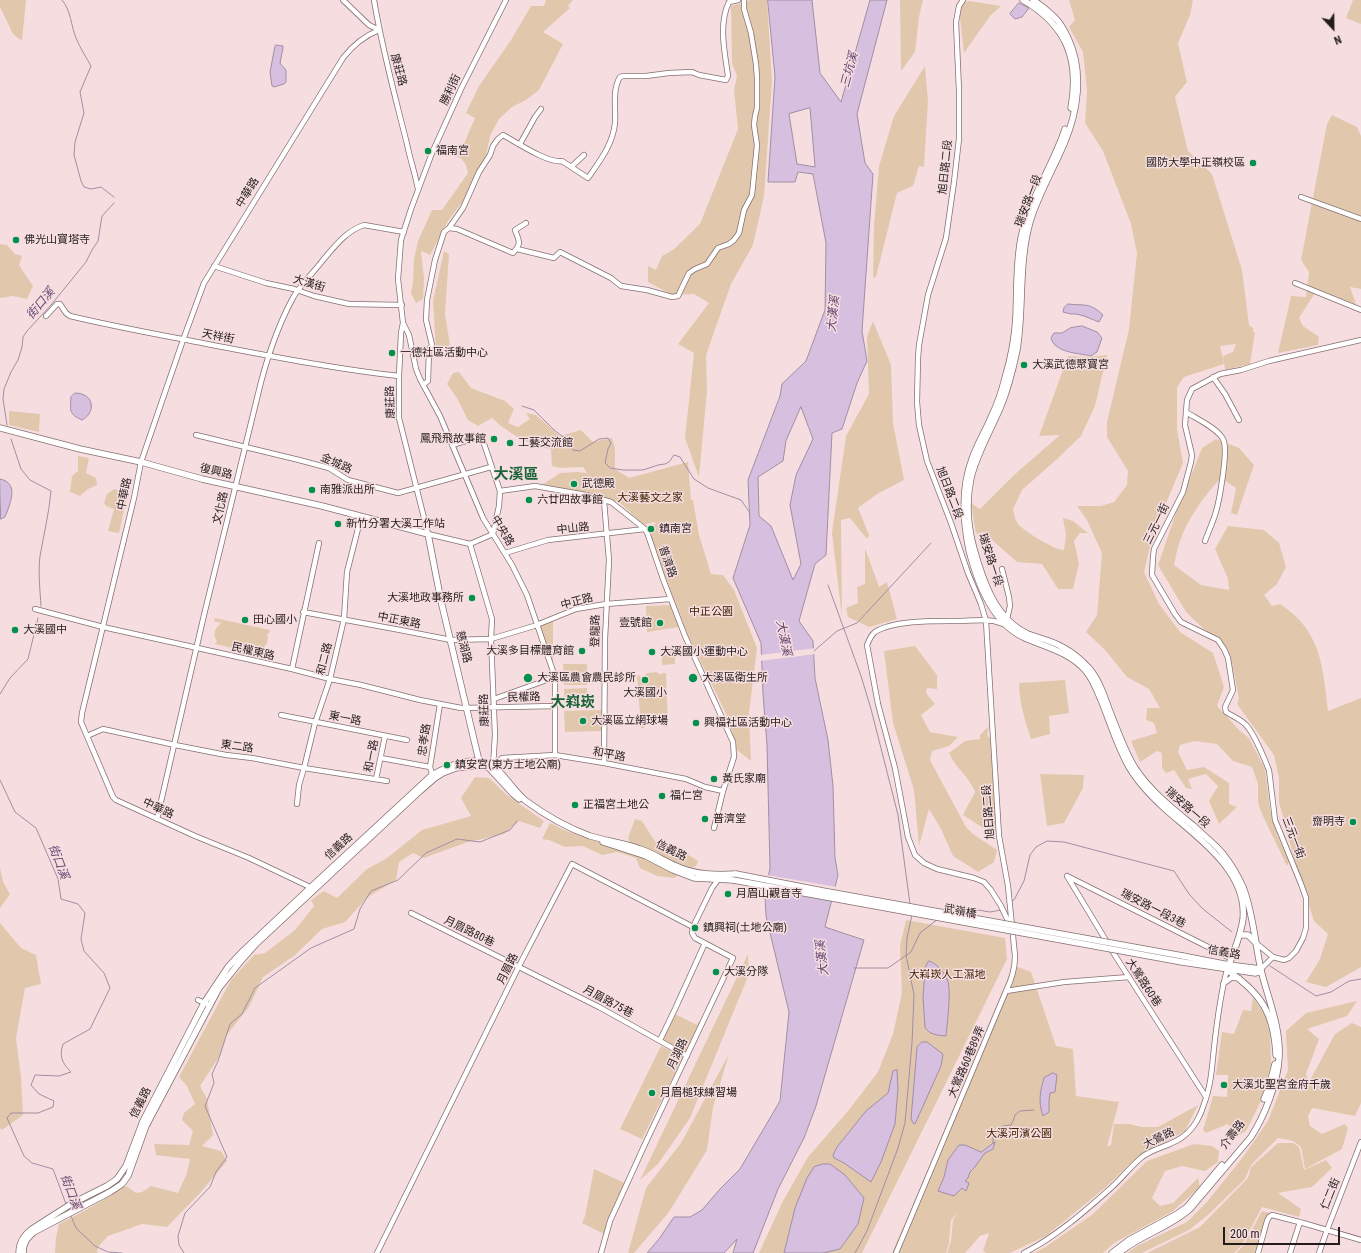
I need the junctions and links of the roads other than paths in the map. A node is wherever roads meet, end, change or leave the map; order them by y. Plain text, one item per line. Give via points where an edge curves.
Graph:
1 (343, 0) edge
2 (374, 0) edge
3 (506, 0) edge
4 (738, 0) edge
5 (744, 0) edge
6 (963, 0) edge
7 (1023, 0) edge
8 (1033, 0) edge
9 (1058, 24) junction
10 (379, 30) junction
11 (541, 109) dead end
12 (520, 144) junction
13 (584, 155) dead end
14 (571, 167) junction
15 (418, 190) junction
16 (1301, 197) dead end
17 (1361, 219) edge
18 (526, 223) dead end
19 (449, 228) junction
20 (404, 232) junction
21 (517, 248) junction
22 (214, 266) junction
23 (1295, 283) dead end
24 (299, 290) junction
25 (402, 305) junction
26 (1361, 310) edge
27 (46, 316) dead end
28 (403, 323) junction
29 (183, 340) junction
30 (1361, 340) edge
31 (268, 356) junction
32 (399, 376) junction
33 (1213, 377) junction
34 (423, 385) junction
35 (1186, 412) junction
36 (1239, 420) dead end
37 (0, 428) edge
38 (196, 435) dead end
39 (452, 445) junction
40 (246, 447) junction
41 (141, 462) junction
42 (492, 467) junction
43 (465, 475) junction
44 (235, 486) junction
45 (416, 489) junction
46 (500, 491) junction
47 (604, 501) junction
48 (361, 517) junction
49 (645, 530) junction
50 (428, 534) junction
51 (493, 534) junction
52 (606, 534) junction
53 (1205, 541) dead end
54 (319, 543) dead end
55 (470, 544) junction
56 (505, 553) junction
57 (1002, 569) dead end
58 (979, 574) junction
59 (970, 578) junction
60 (670, 599) junction
61 (606, 604) junction
62 (35, 609) dead end
63 (304, 612) junction
64 (344, 619) junction
65 (986, 621) junction
66 (1005, 622) junction
67 (537, 624) junction
68 (103, 627) junction
69 (492, 639) junction
70 (451, 640) junction
71 (197, 648) junction
72 (292, 670) junction
73 (555, 678) junction
74 (330, 679) junction
75 (494, 699) junction
76 (440, 704) junction
77 (555, 706) junction
78 (494, 708) junction
79 (467, 709) junction
80 (281, 715) dead end
81 (315, 723) junction
82 (86, 736) junction
83 (385, 736) junction
84 (407, 740) dead end
85 (175, 745) junction
86 (555, 754) junction
87 (381, 758) junction
88 (480, 763) junction
89 (604, 763) junction
90 (430, 767) junction
91 (304, 768) junction
92 (493, 769) junction
93 (433, 777) junction
94 (376, 779) junction
95 (388, 781) dead end
96 (722, 791) junction
97 (297, 804) dead end
98 (156, 818) junction
99 (714, 828) dead end
100 (723, 874) junction
101 (736, 874) joint
102 (1067, 876) joint
103 (718, 880) junction
104 (733, 880) joint
105 (312, 888) junction
106 (411, 913) dead end
107 (693, 927) junction
108 (1012, 929) junction
109 (1240, 935) junction
110 (705, 943) junction
111 (1256, 943) junction
112 (1273, 957) junction
113 (1230, 958) junction
114 (1183, 959) junction
115 (519, 966) junction
116 (1228, 967) junction
117 (1261, 969) junction
118 (1129, 976) junction
119 (1240, 978) junction
120 (1223, 984) junction
121 (1006, 990) junction
122 (198, 1000) dead end
123 (207, 1004) junction
124 (660, 1040) junction
125 (687, 1056) junction
126 (1206, 1097) junction
127 (142, 1131) junction
128 (1361, 1142) edge
129 (56, 1217) junction
130 (1300, 1222) junction
131 (1326, 1230) junction
132 (1361, 1240) edge
133 (19, 1253) edge
134 (23, 1253) edge
135 (377, 1253) edge
136 (601, 1253) edge
137 (896, 1253) edge
138 (1024, 1253) edge
139 (1112, 1253) edge
140 (1119, 1253) edge
141 (1258, 1253) edge
142 (1290, 1253) edge
143 (1319, 1253) edge

1 - 10 street via 369,25
2 - 10 street, 康莊路
3 - 15 street, 勝利街 via 458,96
4 - 14 street via 729,2 723,27 728,76 726,80 692,72 620,77 617,86 615,124 609,146 588,178
5 - 21 street via 756,64 757,108 754,124 757,145 752,195 744,210 739,233 734,240 718,248 707,264 689,273 678,296 672,297 621,286 611,278 560,252 554,258
6 - 59 street, 旭日路二段 via 956,22 959,139 946,238 928,295 919,345 917,402 927,461
7 - 9 main road
8 - 9 main road
9 - 58 main road, 瑞安路一段 via 1070,56 1074,83 1071,112 1036,193 1022,235 1018,254 1016,318 1010,357 994,412 972,458 966,478 964,513 970,552
10 - 15 street, 康莊路
10 - 22 street, 中華路 via 369,34 351,48 343,58
11 - 12 street
12 - 14 street via 544,158 562,161
12 - 19 street via 503,135 498,139 479,172 463,208
13 - 14 street
15 - 20 street, 康莊路
16 - 17 street
18 - 21 street via 515,230 519,242
19 - 21 street via 513,253
19 - 34 street via 444,232 435,260 427,300 426,320 432,345 429,350 428,381
20 - 24 street, 文化路 via 364,225 358,227 343,237
20 - 25 street, 康莊路 via 398,279
22 - 24 street, 大漢街
22 - 29 street, 中華路 via 204,284
23 - 26 street
24 - 25 street, 大漢街 via 349,304
24 - 31 street, 文化路 via 278,328
25 - 28 street, 康莊路
27 - 29 street, 天祥街 via 56,304 60,304 70,316
28 - 32 street, 康莊路
28 - 34 street, 中央路 via 409,335 416,369
29 - 31 street, 天祥街
29 - 41 street, 中華路
30 - 33 street, 三元一街
31 - 32 street, 天祥街
31 - 40 street, 文化路
32 - 45 street, 康莊路 via 399,418
33 - 35 street, 三元一街 via 1192,388
33 - 36 street
34 - 39 street, 中央路
35 - 53 street via 1218,432 1225,445 1225,459 1215,514
35 - 112 street, 三元一街 via 1185,425 1192,454 1191,462 1183,492 1154,549 1152,575 1181,622 1221,643 1228,658 1233,690 1225,707 1226,712 1245,723 1269,770 1275,820 1306,898 1307,913 1306,928 1296,951 1284,960
37 - 41 main road, 復興路
38 - 40 street, 金城路
39 - 42 street via 482,438
39 - 43 street, 中央路
40 - 44 street, 文化路
40 - 45 street, 金城路 via 329,468 348,480 391,492
41 - 44 main road, 復興路
41 - 68 street, 中華路
42 - 43 street, 金城路
42 - 46 street
43 - 45 street, 金城路
43 - 51 street, 中央路
44 - 48 main road, 復興路
44 - 71 street, 文化路
45 - 50 street, 康莊路
46 - 47 street, 普濟路 via 535,486 586,495
46 - 51 street
47 - 49 street, 普濟路 via 611,502
47 - 52 street, 登龍路
48 - 50 main road, 復興路
48 - 64 street, 和二路 via 347,572
49 - 52 street, 中山路
49 - 60 street, 普濟路
50 - 55 street
50 - 70 main road, 慈湖路
51 - 55 street
51 - 56 street, 中央路
52 - 56 street, 中山路 via 548,540
52 - 61 street, 登龍路 via 609,560
54 - 63 street
55 - 69 street, 康莊路 via 491,615
56 - 67 street, 中央路 via 527,595
57 - 66 street via 1010,606
58 - 59 street
58 - 66 main road, 瑞安路一段 via 990,604
59 - 65 street, 旭日路二段
60 - 61 street, 中正路
60 - 96 street, 普濟路 via 733,742 734,757
61 - 67 street, 中正路 via 576,609
61 - 89 street, 登龍路
62 - 68 street, 民權東路
63 - 64 street, 中正東路
63 - 72 street
64 - 70 street, 中正東路
64 - 74 street, 和二路
65 - 66 street
65 - 108 street, 旭日路二段 via 998,830
65 - 108 street via 927,621 883,629 874,632 867,644 908,837 915,855 937,870 984,882 1001,906
66 - 109 main road, 瑞安路一段 via 1017,634 1048,646 1086,670 1129,768 1138,781 1164,808 1214,851 1229,870 1242,901 1243,920
66 - 111 main road, 瑞安路一段 via 1072,653 1091,670 1102,689 1133,765 1164,801 1222,853 1235,872 1244,890
67 - 69 street, 中正路
67 - 73 street, 中央路
68 - 71 street, 民權東路
68 - 82 street, 中華路 via 82,713 81,722
69 - 70 street, 中正東路
69 - 75 street, 康莊路
70 - 79 main road, 慈湖路
71 - 72 street, 民權東路
71 - 85 street, 文化路
72 - 74 street, 民權東路
73 - 75 street
73 - 77 street, 中央路
74 - 76 street, 民權東路
74 - 81 street, 和二路
75 - 78 street, 康莊路
76 - 79 street, 民權東路
76 - 90 street, 忠孝路
77 - 78 street, 民權路
77 - 86 street, 中央路
78 - 79 street, 民權路
78 - 92 street, 康莊路
79 - 88 main road, 慈湖路
80 - 81 street, 東一路
81 - 83 street, 東一路
81 - 91 street, 和二路
82 - 85 street, 東二路 via 103,729
82 - 98 street, 中華路 via 116,800
83 - 84 street, 東一路
83 - 87 street, 和一路
85 - 91 street, 東二路
85 - 98 street, 文化路
86 - 89 street, 和平路
86 - 92 street, 和平路 via 502,758
87 - 90 street
87 - 94 street, 和一路
88 - 92 main road, 信義路
88 - 93 main road, 信義路 via 471,761 455,764
89 - 96 street, 和平路 via 686,779
90 - 93 street, 忠孝路
91 - 94 street, 東二路
91 - 97 street, 和二路
92 - 100 main road, 信義路 via 525,800 575,830 653,853 686,870
92 - 103 main road, 信義路 via 513,794 523,802 572,832 646,856 694,878
93 - 105 main road, 信義路
94 - 95 street, 東二路
96 - 99 street, 普濟路
98 - 105 street, 中華路
100 - 101 main road, 信義路
100 - 103 street
101 - 114 main road, 武嶺橋, bridge
102 - 113 street, 瑞安路一段3巷
102 - 118 street, 大鶯路60巷
103 - 104 main road, 信義路
103 - 107 street
104 - 114 main road, 武嶺橋, bridge
105 - 123 main road, 信義路 via 240,962
106 - 115 street, 月眉路80巷
107 - 110 street, 月湖路 via 692,933 695,938
107 - 115 street, 月眉路 via 572,864
108 - 121 street, 旭日路二段 via 1015,968
109 - 111 main road via 1248,935
109 - 113 main road, 瑞安路一段
110 - 124 street
110 - 125 street, 月湖路 via 733,958
111 - 112 street
111 - 117 main road, 瑞安路一段
112 - 117 street
113 - 116 main road, 瑞安路一段
114 - 116 main road, 信義路
115 - 124 street, 月眉路75巷
115 - 135 street, 月眉路
116 - 117 main road, 信義路 via 1255,973
116 - 119 main road, 介壽路
116 - 120 street, 大鶯路
117 - 140 main road, 介壽路 via 1276,1026 1279,1061 1273,1088 1258,1125 1251,1137 1190,1209
118 - 121 street
118 - 126 street, 大鶯路60巷
119 - 120 street via 1231,978
119 - 139 main road, 介壽路 via 1264,1004 1276,1052 1275,1068 1256,1121 1248,1135 1187,1207 1129,1240
120 - 126 street, 大鶯路 via 1210,1086
121 - 137 street, 大鶯路60巷89弄
122 - 123 street
123 - 127 main road, 信義路
124 - 125 street, 月眉路75巷
125 - 136 street, 月湖路 via 610,1222
126 - 138 street, 大鶯路 via 1200,1114 1185,1136 1149,1152 1082,1213 1045,1241
127 - 129 main road, 信義路 via 117,1180 71,1204
127 - 129 main road, 信義路 via 128,1176 122,1184 73,1211
128 - 131 street, 仁二街
129 - 133 main road via 26,1233 21,1241
129 - 134 main road via 27,1238
130 - 131 street
130 - 141 street via 1272,1215 1269,1217
130 - 142 street
131 - 132 street
131 - 143 street, 仁二街

